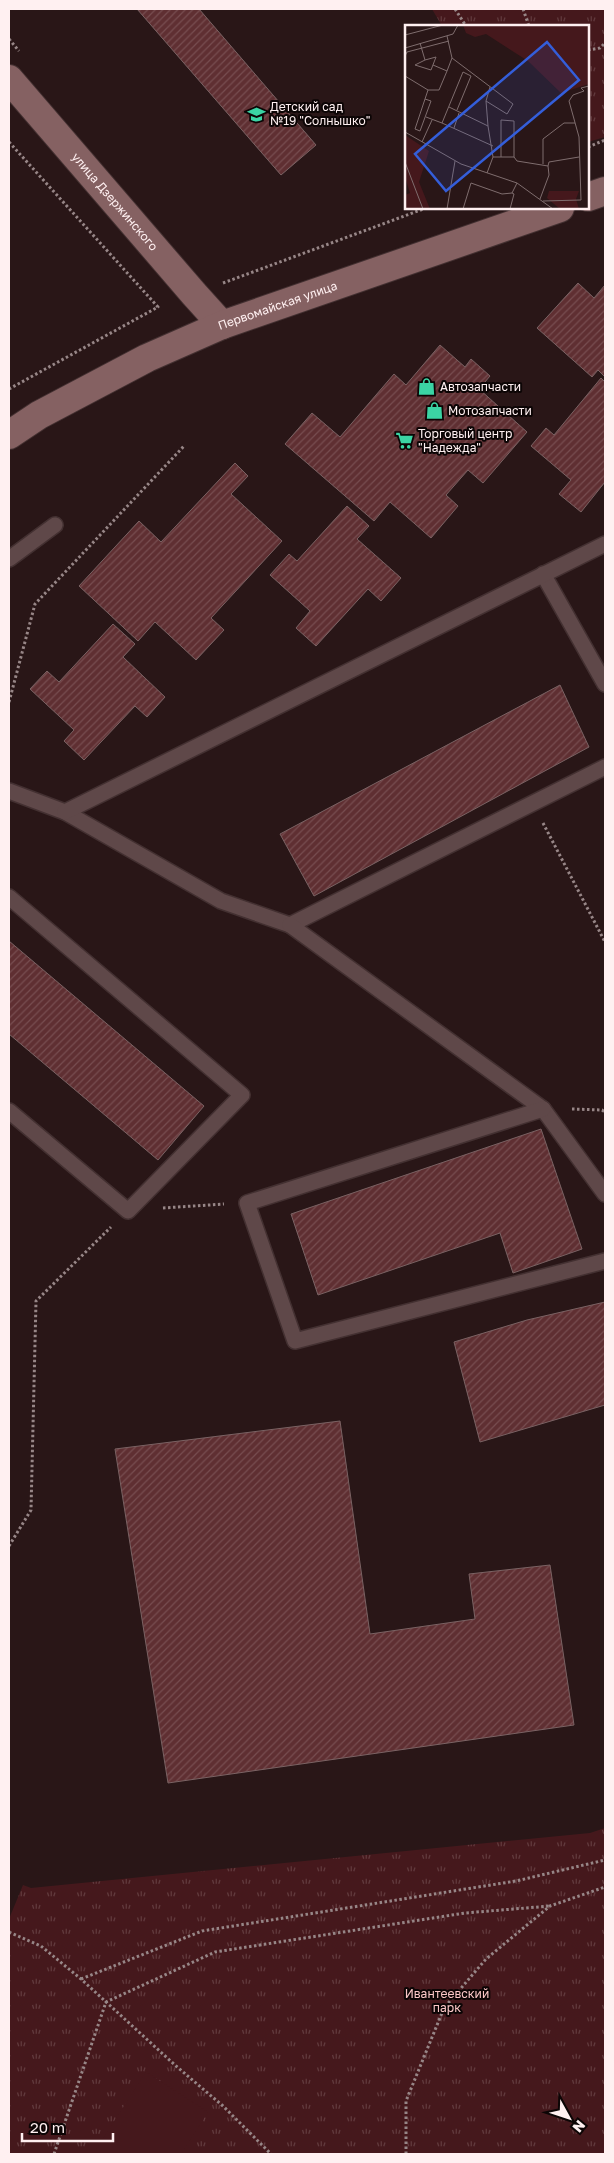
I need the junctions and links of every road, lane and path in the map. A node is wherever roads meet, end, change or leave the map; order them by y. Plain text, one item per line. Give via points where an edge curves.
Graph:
1 (455, 9) edge
2 (523, 9) edge
3 (465, 25) edge
4 (529, 25) edge
5 (9, 39) edge
6 (605, 43) edge
7 (589, 50) edge
8 (22, 54) dead end
9 (9, 79) edge
10 (605, 140) edge
11 (9, 142) edge
12 (589, 147) edge
13 (605, 191) edge
14 (589, 197) edge
15 (423, 209) edge
16 (557, 209) edge
17 (222, 283) dead end
18 (222, 325) junction
19 (9, 389) edge
20 (9, 435) edge
21 (185, 445) dead end
22 (54, 526) dead end
23 (605, 544) edge
24 (9, 559) edge
25 (543, 574) junction
26 (605, 684) edge
27 (9, 702) edge
28 (605, 767) edge
29 (9, 791) edge
30 (532, 803) junction
31 (65, 812) junction
32 (9, 897) edge
33 (290, 925) junction
34 (605, 942) edge
35 (543, 1109) junction
36 (9, 1111) edge
37 (605, 1194) edge
38 (247, 1203) junction
39 (128, 1211) junction
40 (605, 1261) edge
41 (9, 1546) edge
42 (605, 1860) edge
43 (605, 1886) edge
44 (550, 1906) junction
45 (9, 1932) edge
46 (82, 1979) junction
47 (106, 2002) junction
48 (54, 2154) edge
49 (272, 2154) edge
50 (406, 2154) edge

1 - 3 path
2 - 4 path
5 - 8 path
6 - 7 path via 600,48
9 - 18 main road, улица Дзержинского
10 - 12 path
11 - 19 path via 158,307
13 - 14 main road
15 - 17 path
16 - 18 main road, Первомайская улица
18 - 20 main road, Первомайская улица via 147,358 39,415
21 - 27 path via 35,604
22 - 24 lane
23 - 25 lane
25 - 26 lane
25 - 31 lane
28 - 30 lane
29 - 31 lane
30 - 33 lane
30 - 34 path
31 - 33 lane via 221,901
32 - 39 lane via 242,1095
33 - 35 lane
35 - 37 lane
35 - 38 lane
36 - 39 lane
38 - 39 path
38 - 40 lane via 295,1341
39 - 41 path via 36,1301 31,1510
42 - 46 path via 516,1881 202,1931
43 - 44 path
44 - 47 path via 465,1914 215,1952
44 - 50 path via 486,1959 444,2008 406,2100
45 - 46 path via 41,1946
46 - 47 path
47 - 48 path
47 - 49 path

